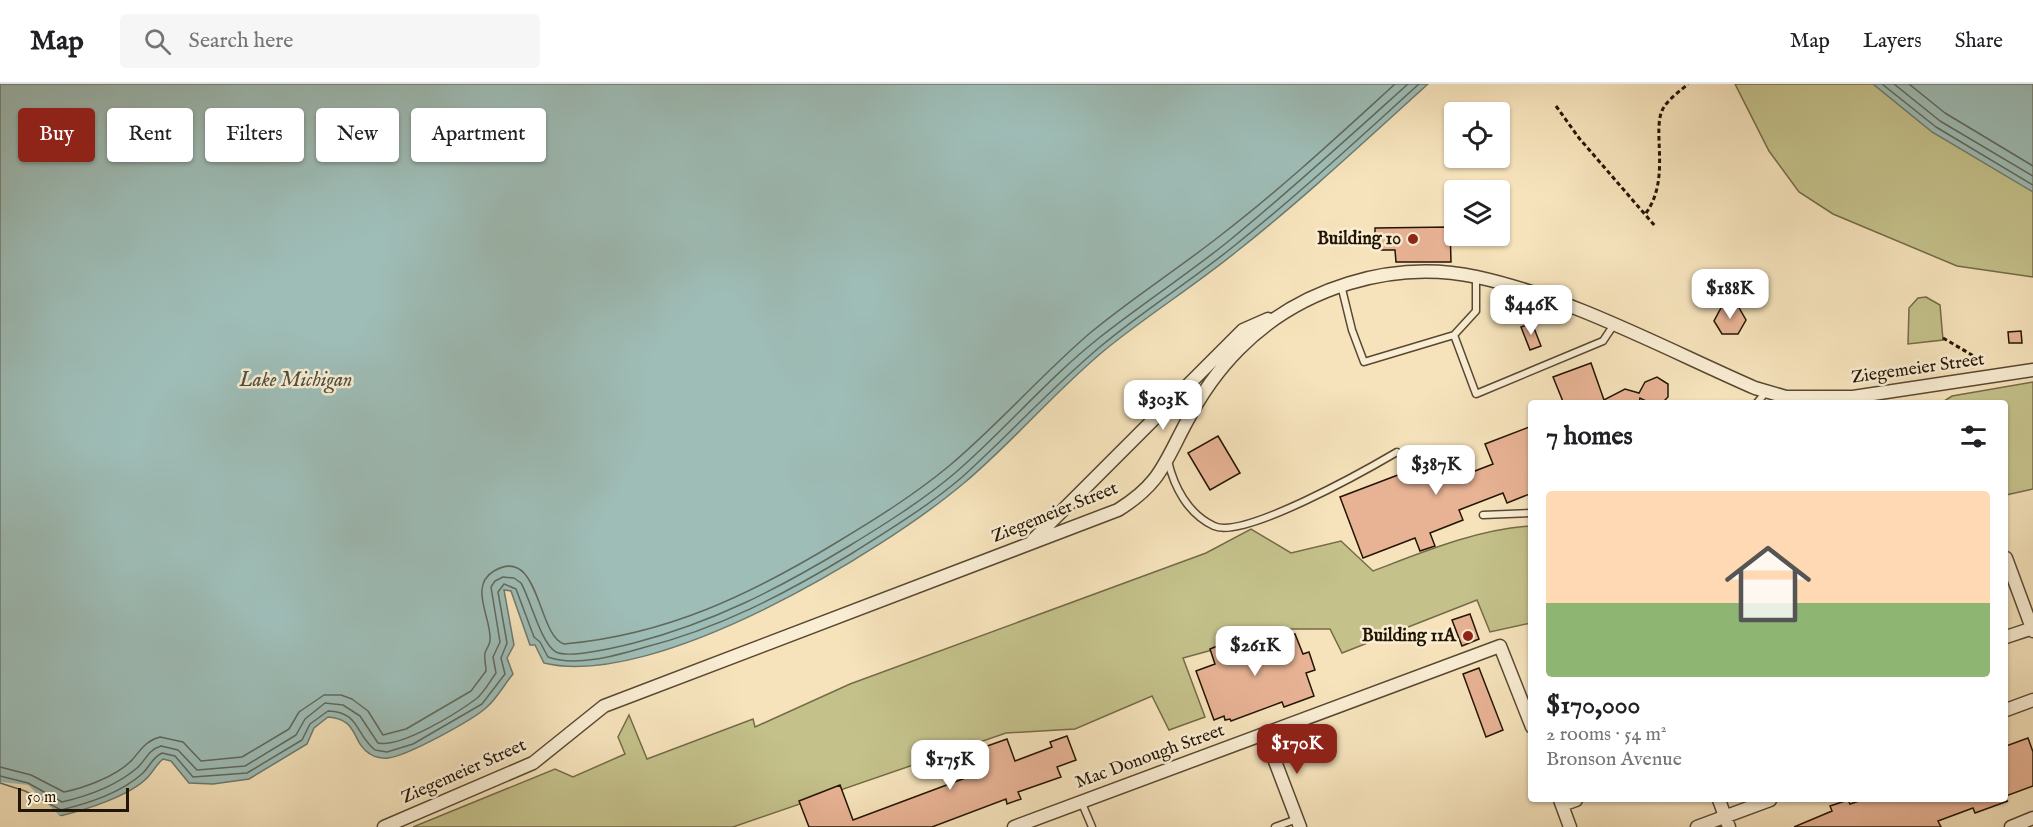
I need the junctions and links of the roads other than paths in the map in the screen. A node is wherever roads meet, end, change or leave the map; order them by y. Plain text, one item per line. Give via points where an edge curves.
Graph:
1 (1476, 277) junction
2 (1341, 285) junction
3 (1290, 309) junction
4 (1612, 326) junction
5 (1454, 335) junction
6 (2033, 370) edge
7 (1766, 391) junction
8 (1759, 400) edge
9 (1397, 452) dead end
10 (1168, 461) junction
11 (1528, 513) edge
12 (1483, 515) dead end
13 (1030, 543) junction
14 (2008, 563) edge
15 (2033, 629) edge
16 (2008, 637) edge
17 (2033, 700) edge
18 (2008, 709) edge
19 (1528, 717) edge
20 (1266, 735) junction
21 (1081, 801) junction
22 (1561, 802) edge
23 (1720, 802) edge
24 (1766, 802) edge
25 (2033, 819) edge
26 (1728, 822) edge
27 (1299, 823) edge
28 (384, 827) edge
29 (1014, 827) edge
30 (1092, 827) edge
31 (1275, 827) edge
32 (1570, 827) edge
33 (1696, 827) edge
34 (2011, 827) edge

1 - 2 street, Ziegemeier Street via 1404,273
1 - 4 street, Ziegemeier Street via 1543,295
1 - 5 lane via 1476,311
2 - 3 street, Ziegemeier Street
2 - 5 lane via 1364,362
3 - 10 street, Ziegemeier Street via 1239,349 1216,375 1185,423
3 - 13 street via 1243,330
4 - 5 lane via 1603,341 1476,394
4 - 7 street, Ziegemeier Street
6 - 7 street, Ziegemeier Street via 1853,397 1812,399
7 - 8 lane
9 - 10 lane via 1328,492 1232,528 1214,527 1193,510 1174,486
10 - 13 street, Ziegemeier Street via 1153,482 1118,510
11 - 12 lane
13 - 28 street, Ziegemeier Street via 604,706 533,763
14 - 15 street
15 - 16 street
17 - 18 street
19 - 20 street, Mac Donough Street via 1500,646
20 - 21 street, Mac Donough Street
20 - 27 street
21 - 29 street, Mac Donough Street
21 - 30 lane
22 - 32 street
23 - 26 street
24 - 26 street
25 - 34 street
26 - 33 street
27 - 31 lane

